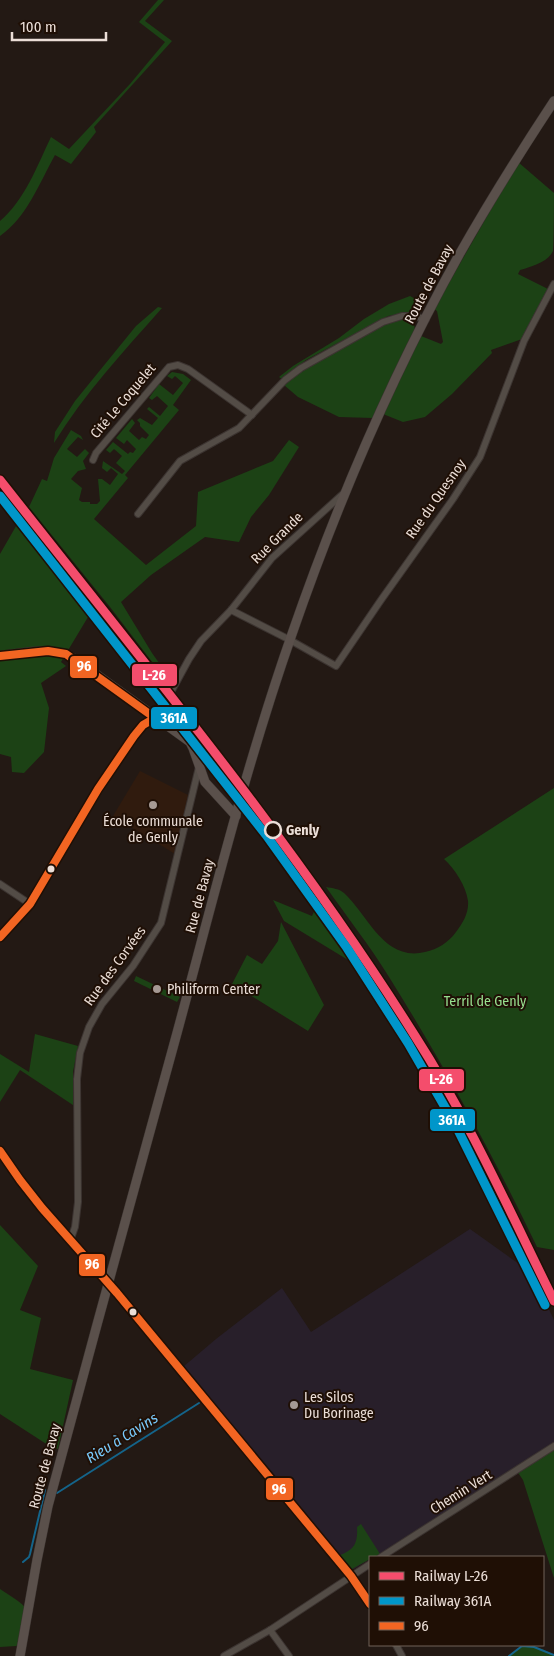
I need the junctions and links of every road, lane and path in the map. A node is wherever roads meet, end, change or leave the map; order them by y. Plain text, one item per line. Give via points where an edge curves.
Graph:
1 (554, 101) edge
2 (554, 284) edge
3 (426, 318) junction
4 (252, 415) junction
5 (93, 460) dead end
6 (346, 491) junction
7 (138, 514) dead end
8 (231, 610) junction
9 (290, 640) junction
10 (0, 656) edge
11 (155, 718) junction
12 (199, 767) junction
13 (236, 816) junction
14 (0, 884) edge
15 (30, 904) junction
16 (0, 937) edge
17 (0, 1151) edge
18 (70, 1241) junction
19 (108, 1285) junction
20 (554, 1446) edge
21 (383, 1556) edge
22 (369, 1565) edge
23 (351, 1576) junction
24 (369, 1603) edge
25 (270, 1630) junction
26 (20, 1656) edge
27 (224, 1656) edge
28 (289, 1656) edge

1 - 3 main road, Route de Bavay via 459,255
2 - 9 street, Rue du Quesnoy via 524,341 480,457 336,666
3 - 4 street via 402,316 383,322 312,360 285,380
3 - 6 main road, Route de Bavay
4 - 5 street, Cité Le Coquelet via 188,370 178,365 169,367
4 - 7 street via 239,428 180,461
6 - 8 street, Rue Grande via 272,558
6 - 9 main road, Rue de Bavay
8 - 9 street
8 - 11 street, Rue Grande via 201,640
9 - 13 main road, Rue de Bavay
10 - 11 main road via 48,651 66,654
11 - 12 main road via 190,742
11 - 15 street, Rue Grande via 134,736
12 - 13 main road via 205,782
12 - 18 street, Rue des Corvées via 161,923 133,966 102,1004 80,1053 77,1079 78,1202
13 - 19 main road, Rue de Bavay
14 - 15 street
15 - 16 street, Rue Grande
17 - 18 street via 14,1174
18 - 19 street
19 - 23 street
19 - 26 main road, Route de Bavay via 48,1506
20 - 21 street, Chemin Vert
22 - 23 street
23 - 24 street
23 - 25 street
25 - 27 street
25 - 28 street

